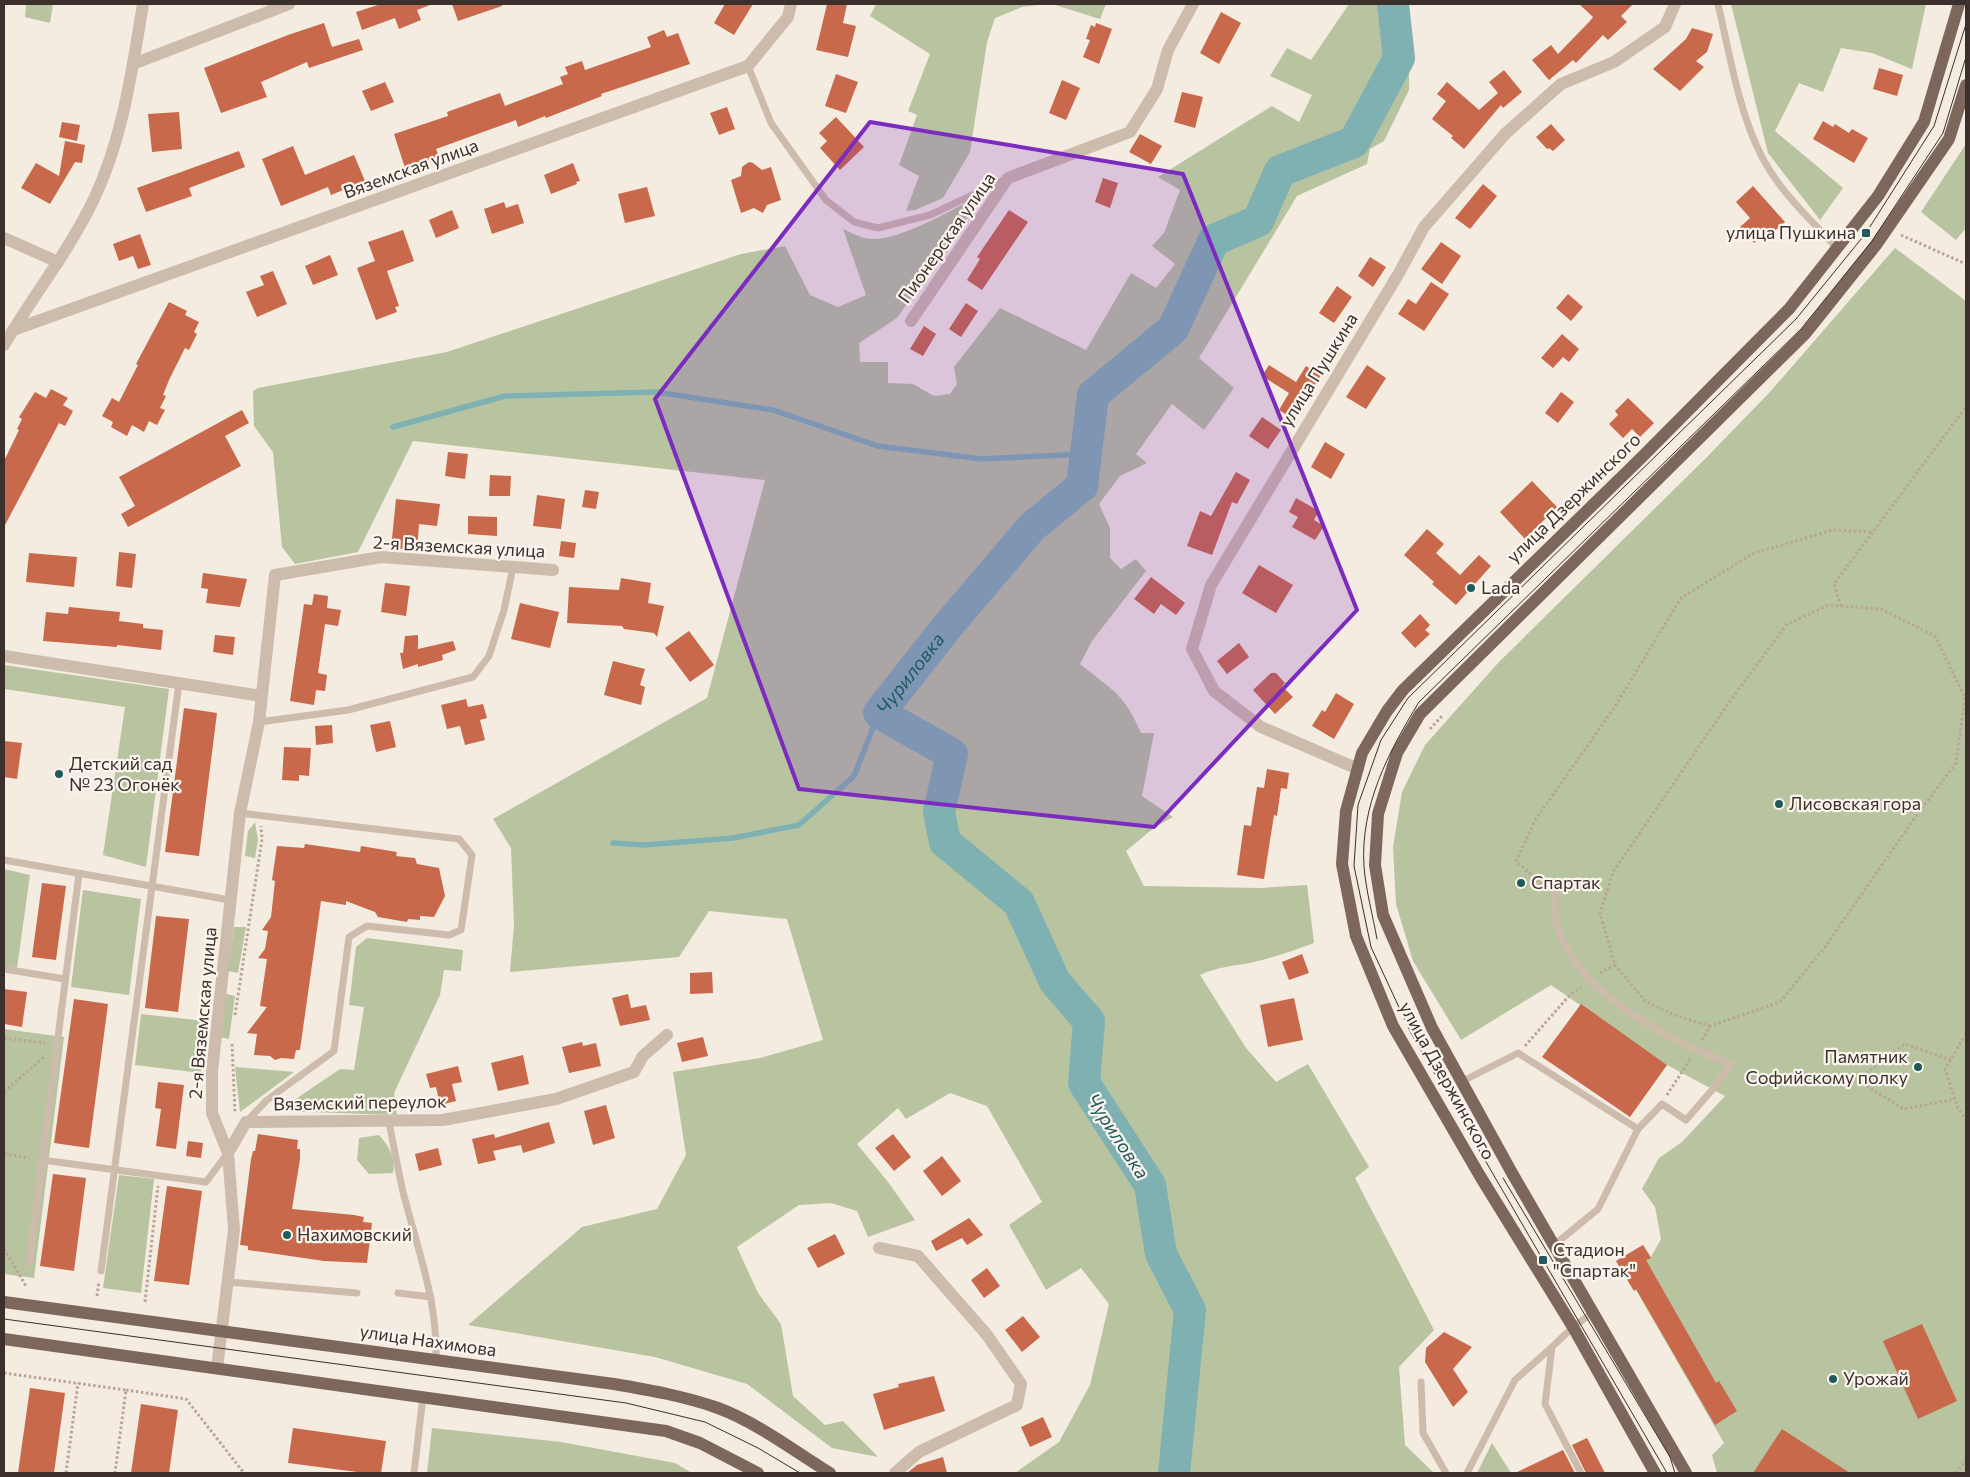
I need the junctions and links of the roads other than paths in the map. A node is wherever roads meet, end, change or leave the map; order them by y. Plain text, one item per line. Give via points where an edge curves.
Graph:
1 (143, 4) edge
2 (289, 4) edge
3 (790, 4) edge
4 (1193, 4) edge
5 (1675, 4) edge
6 (1718, 4) edge
7 (1959, 4) edge
8 (133, 64) junction
9 (748, 66) junction
10 (1966, 85) edge
11 (1008, 178) junction
12 (4, 238) edge
13 (1837, 248) junction
14 (58, 262) junction
15 (911, 320) dead end
16 (13, 330) junction
17 (4, 345) edge
18 (513, 566) junction
19 (553, 570) dead end
20 (4, 656) edge
21 (179, 683) junction
22 (262, 696) junction
23 (259, 722) junction
24 (1358, 769) junction
25 (240, 813) junction
26 (4, 860) edge
27 (79, 874) junction
28 (151, 887) junction
29 (1555, 894) road end
30 (230, 900) junction
31 (4, 969) edge
32 (66, 980) junction
33 (667, 1035) dead end
34 (1461, 1082) junction
35 (389, 1121) junction
36 (246, 1122) junction
37 (1638, 1129) junction
38 (228, 1153) junction
39 (42, 1160) junction
40 (115, 1169) junction
41 (1553, 1246) junction
42 (880, 1248) dead end
43 (29, 1263) dead end
44 (101, 1271) dead end
45 (228, 1282) junction
46 (357, 1293) dead end
47 (398, 1293) dead end
48 (430, 1297) junction
49 (4, 1302) edge
50 (1592, 1313) junction
51 (1573, 1327) junction
52 (222, 1331) junction
53 (4, 1339) edge
54 (1552, 1347) junction
55 (436, 1360) junction
56 (217, 1368) junction
57 (1421, 1382) dead end
58 (423, 1396) junction
59 (414, 1473) edge
60 (758, 1473) edge
61 (830, 1473) edge
62 (895, 1473) edge
63 (1446, 1473) edge
64 (1467, 1473) edge
65 (1580, 1473) edge
66 (1655, 1473) edge
67 (1686, 1473) edge

1 - 8 street
2 - 8 street
3 - 9 street via 788,17
4 - 11 street, Пионерская улица via 1168,50 1157,88 1130,132
5 - 24 street, улица Пушкина via 1665,27 1614,62 1561,84 1536,105 1505,134 1424,227 1211,585 1192,649 1214,692 1261,727
6 - 13 lane via 1744,112 1763,158 1796,206
7 - 13 main road, улица Дзержинского via 1924,122 1878,196
8 - 14 street via 119,133 97,191
9 - 11 lane via 771,123 826,200 854,222 878,228 930,215
9 - 16 street, Вяземская улица
10 - 34 main road, улица Дзержинского via 1949,140 1876,245 1805,334 1420,714 1397,753 1378,814 1375,865 1383,915 1432,1028
11 - 15 street, Пионерская улица
12 - 14 street
13 - 24 main road, улица Дзержинского via 1782,316 1403,690 1362,752
14 - 16 street
16 - 17 street
18 - 19 street, 2-я Вяземская улица
18 - 22 street, 2-я Вяземская улица via 381,558 275,576
18 - 23 lane via 504,610 489,656 473,677 348,710
20 - 21 street
21 - 22 street
21 - 28 lane
22 - 23 street, 2-я Вяземская улица
23 - 25 street, 2-я Вяземская улица
24 - 51 main road, улица Дзержинского via 1346,811 1342,864 1356,936 1393,1026
25 - 30 street, 2-я Вяземская улица
25 - 36 lane via 459,839 472,855 461,930 450,935 367,926 349,936 334,1051 267,1100
26 - 27 lane
27 - 28 lane
27 - 32 lane
28 - 30 lane
28 - 40 lane
29 - 37 lane via 1556,925 1569,953 1590,979 1629,1013 1696,1051 1730,1064 1686,1120 1662,1104
30 - 38 street, 2-я Вяземская улица via 212,1072 212,1113
31 - 32 lane
32 - 39 lane
33 - 35 street, Вяземский переулок via 643,1056 634,1072 556,1099 443,1120
34 - 37 lane via 1518,1053
34 - 41 main road, улица Дзержинского
35 - 36 street, Вяземский переулок
35 - 48 lane
36 - 38 street
37 - 41 lane via 1598,1209
38 - 40 lane via 206,1182
38 - 45 street, 2-я Вяземская улица via 234,1230
39 - 40 lane
39 - 43 lane
40 - 44 lane
41 - 50 main road, улица Дзержинского
42 - 62 street via 918,1256 987,1335 1021,1384 1017,1406 919,1452
45 - 46 lane
45 - 52 street, 2-я Вяземская улица
47 - 48 lane
48 - 55 lane via 437,1342
49 - 52 main road, улица Нахимова
50 - 51 lane
50 - 67 main road, улица Дзержинского
51 - 54 lane
51 - 66 main road, улица Дзержинского
52 - 55 main road, улица Нахимова
52 - 56 street, 2-я Вяземская улица
53 - 56 main road
54 - 64 lane via 1515,1380
54 - 65 lane via 1545,1404
55 - 61 main road, улица Нахимова via 673,1394 719,1409 753,1425
56 - 58 main road
57 - 63 lane via 1423,1433
58 - 59 lane
58 - 60 main road via 666,1431 700,1443

